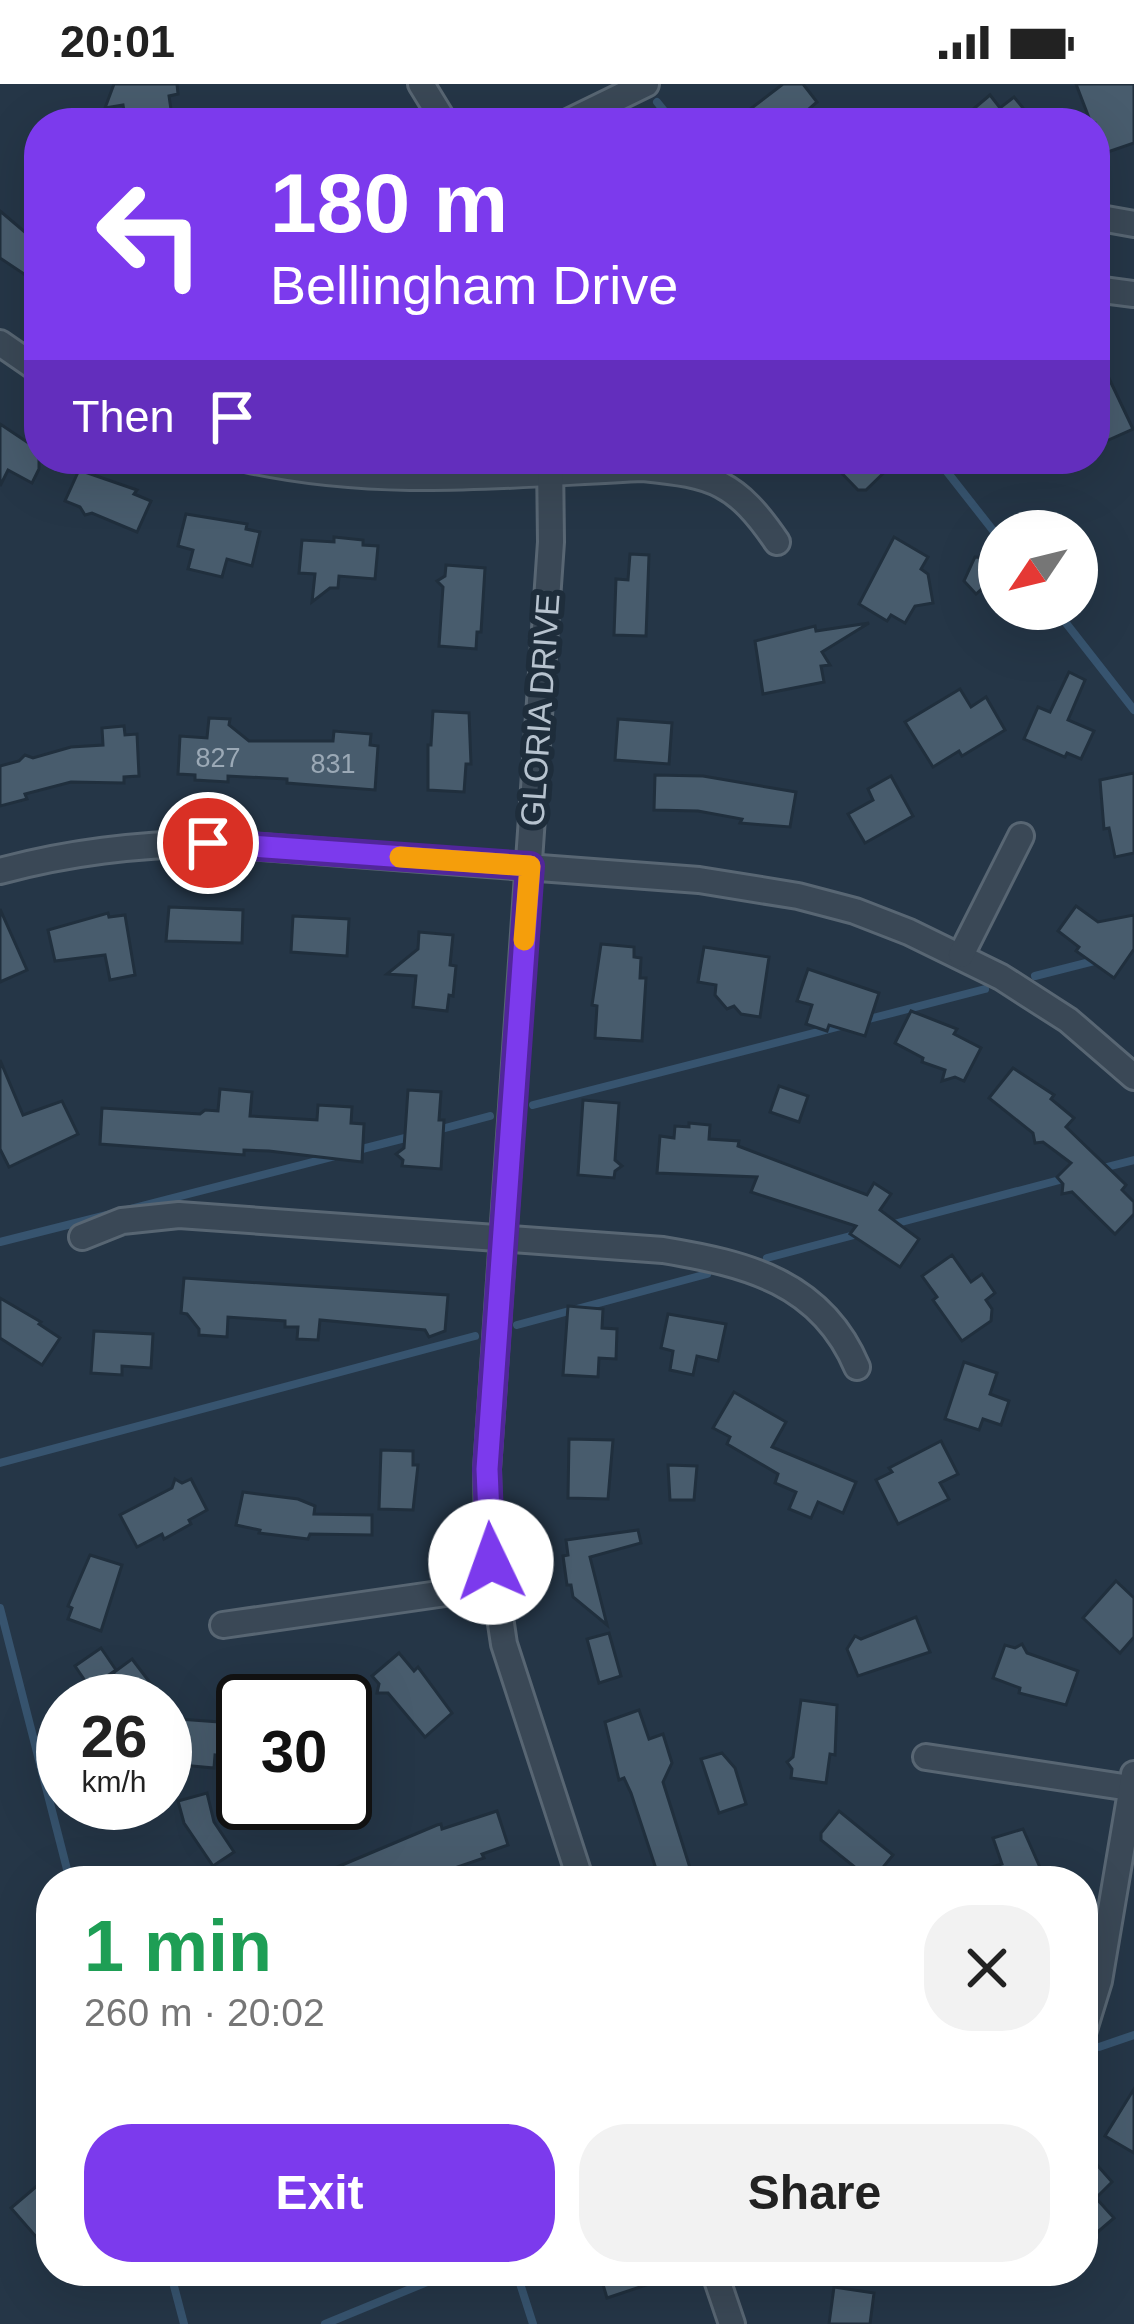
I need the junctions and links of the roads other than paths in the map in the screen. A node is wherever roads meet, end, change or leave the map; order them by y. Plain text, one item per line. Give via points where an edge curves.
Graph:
1 (646, 84) edge
2 (597, 108) edge
3 (326, 474) edge
4 (470, 474) edge
5 (550, 474) edge
6 (690, 474) edge
7 (777, 542) dead end
8 (1021, 836) dead end
9 (530, 866) junction
10 (0, 871) edge
11 (962, 956) junction
12 (1134, 1077) edge
13 (82, 1237) dead end
14 (502, 1238) junction
15 (857, 1367) dead end
16 (494, 1586) junction
17 (223, 1625) dead end
18 (926, 1757) dead end
19 (1132, 1781) edge
20 (576, 1866) edge
21 (1098, 1988) edge
22 (722, 2286) edge
23 (732, 2324) edge

1 - 2 street
3 - 4 street
5 - 9 street, GLORIA DRIVE
6 - 7 street via 734,490
8 - 11 street
9 - 10 street via 208,843 78,852
9 - 11 street via 798,896
9 - 14 street, GLORIA DRIVE
11 - 12 street via 1068,1020
13 - 14 street via 122,1221 179,1215
14 - 15 street via 663,1250 733,1265 790,1287 820,1309
14 - 16 street, GLORIA DRIVE via 487,1469
16 - 17 street
16 - 20 street, GLORIA DRIVE via 525,1718
18 - 19 street
19 - 21 street
22 - 23 street

